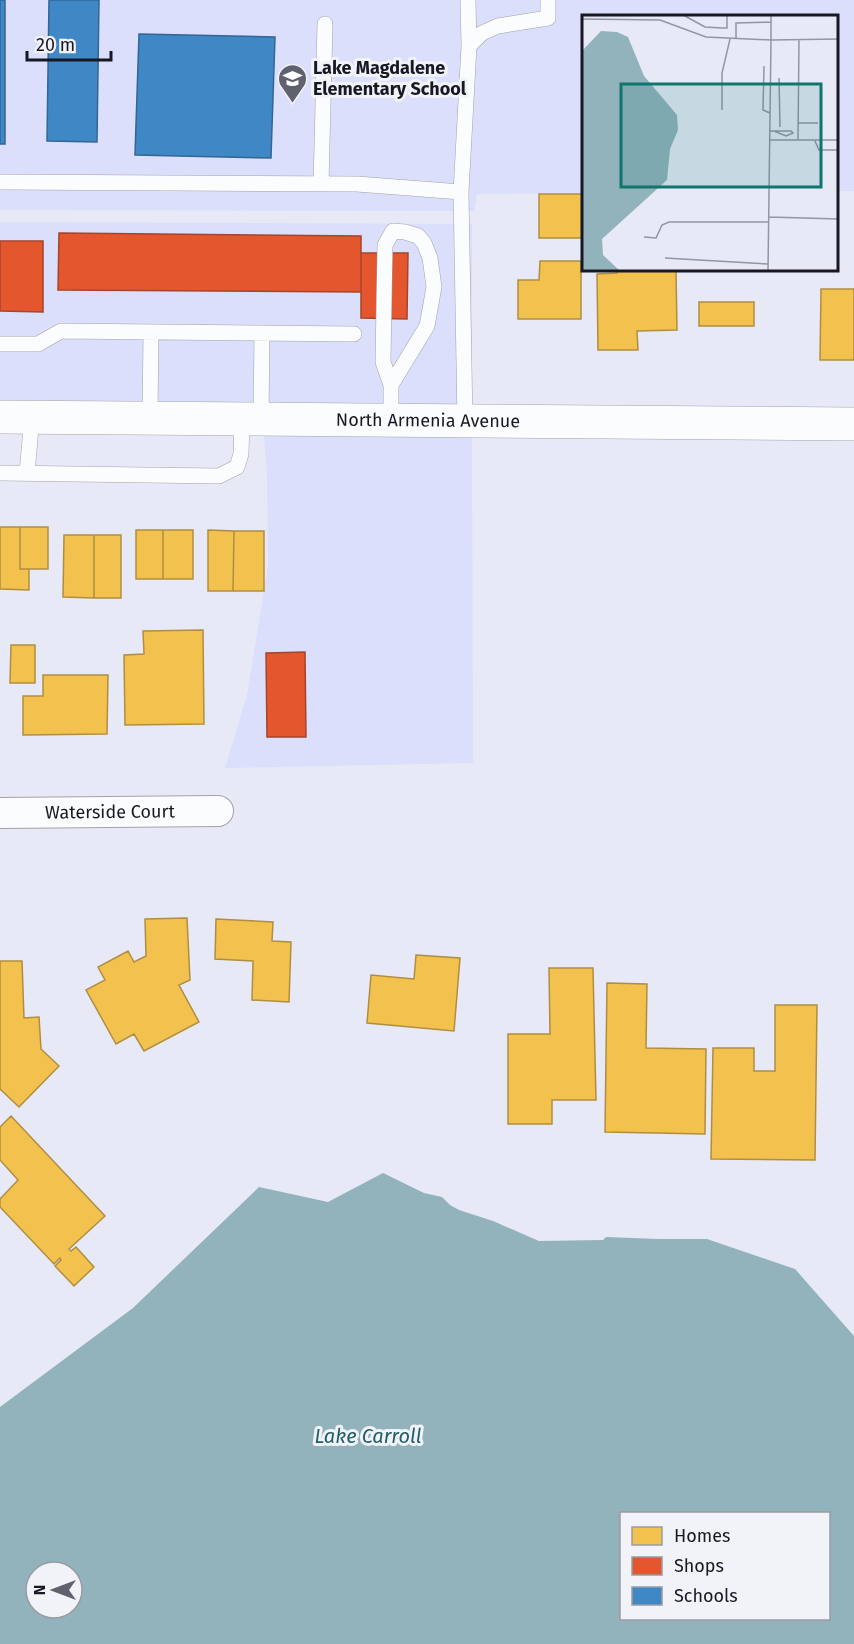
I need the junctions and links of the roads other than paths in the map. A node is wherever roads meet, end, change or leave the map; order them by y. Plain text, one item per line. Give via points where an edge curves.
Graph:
1 (468, 0) edge
2 (548, 0) edge
3 (326, 24) dead end
4 (469, 46) junction
5 (0, 182) edge
6 (321, 184) junction
7 (461, 192) junction
8 (151, 332) junction
9 (262, 333) junction
10 (354, 334) dead end
11 (0, 344) edge
12 (391, 385) junction
13 (0, 417) edge
14 (32, 417) junction
15 (150, 418) junction
16 (252, 419) junction
17 (390, 420) junction
18 (465, 421) junction
19 (854, 424) edge
20 (0, 473) edge
21 (27, 474) junction
22 (218, 812) dead end
23 (0, 813) edge

1 - 4 lane
2 - 4 lane via 548,18 498,26 482,33
3 - 6 lane
4 - 7 lane
5 - 6 lane
6 - 7 lane
7 - 18 lane
8 - 9 lane
8 - 11 lane via 61,332 38,344
8 - 15 lane
9 - 10 lane
9 - 16 lane
12 - 12 lane via 384,362 385,245 393,231 418,236 424,243 434,287 427,326
12 - 17 lane
13 - 14 main road, North Armenia Avenue
14 - 15 main road, North Armenia Avenue
14 - 21 lane
15 - 16 main road, North Armenia Avenue
16 - 17 main road, North Armenia Avenue
16 - 21 lane via 237,467 219,476
17 - 18 main road, North Armenia Avenue
18 - 19 main road, North Armenia Avenue
20 - 21 lane
22 - 23 street, Waterside Court

